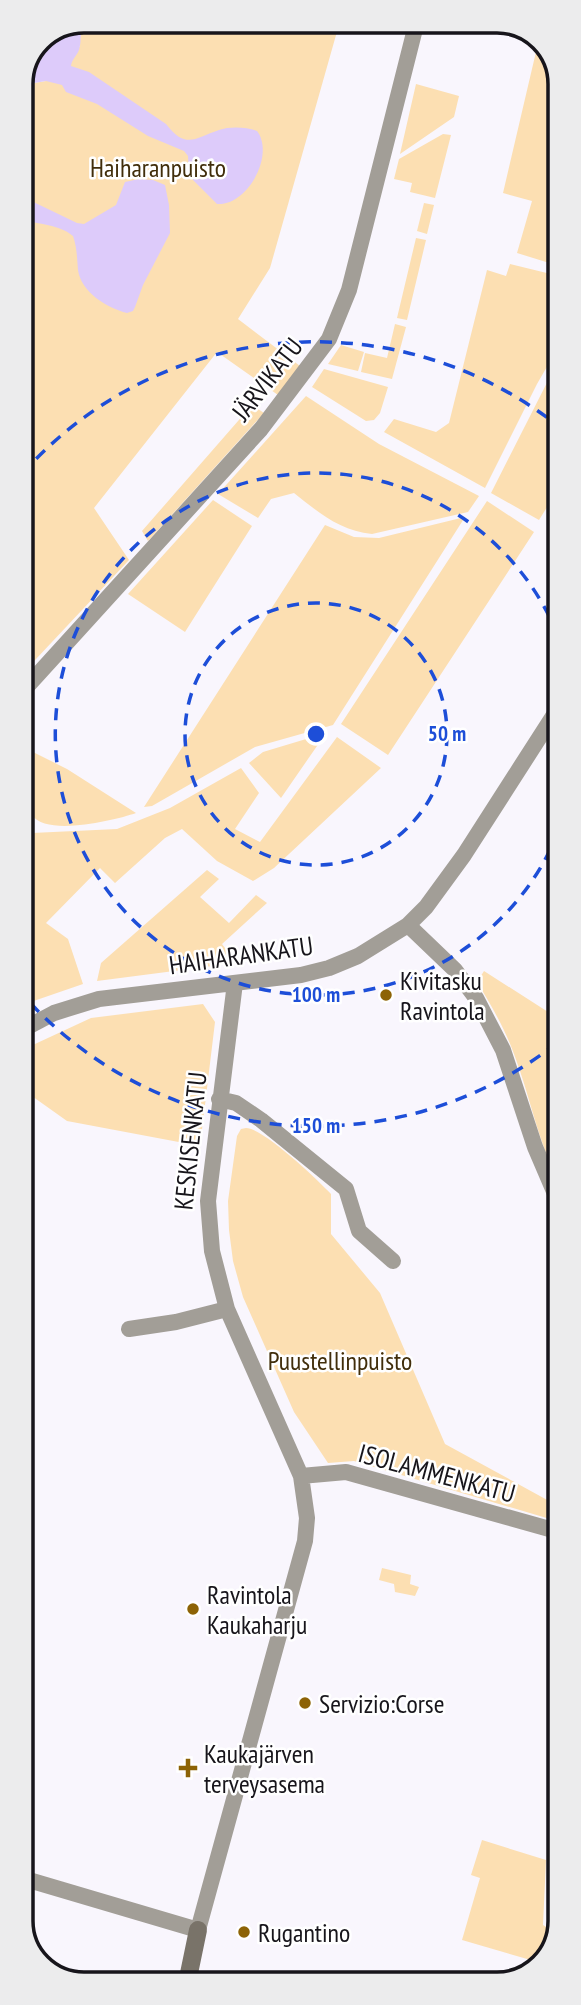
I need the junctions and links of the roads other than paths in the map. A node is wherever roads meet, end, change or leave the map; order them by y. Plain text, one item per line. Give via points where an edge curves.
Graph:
1 (414, 33) edge
2 (33, 680) edge
3 (548, 724) edge
4 (408, 925) junction
5 (235, 984) junction
6 (33, 1024) edge
7 (219, 1099) junction
8 (548, 1177) edge
9 (393, 1261) dead end
10 (227, 1309) junction
11 (129, 1329) dead end
12 (301, 1476) junction
13 (548, 1529) edge
14 (33, 1881) edge
15 (198, 1930) junction
16 (189, 1972) edge

1 - 2 street, JÄRVIKATU via 349,290 329,338 261,429
3 - 4 street, HAIHARANKATU via 464,855
4 - 5 street, HAIHARANKATU via 329,968
4 - 8 street via 476,998 503,1051
5 - 6 street, HAIHARANKATU via 99,999
5 - 7 street, KESKISENKATU
7 - 9 street via 245,1109 346,1189 359,1231
7 - 10 street, KESKISENKATU via 208,1230
10 - 11 street
10 - 12 street, KESKISENKATU
12 - 13 street, ISOLAMMENKATU via 346,1472
12 - 15 street, KESKISENKATU via 305,1541
14 - 15 street
15 - 16 street, KESKISENKATU

